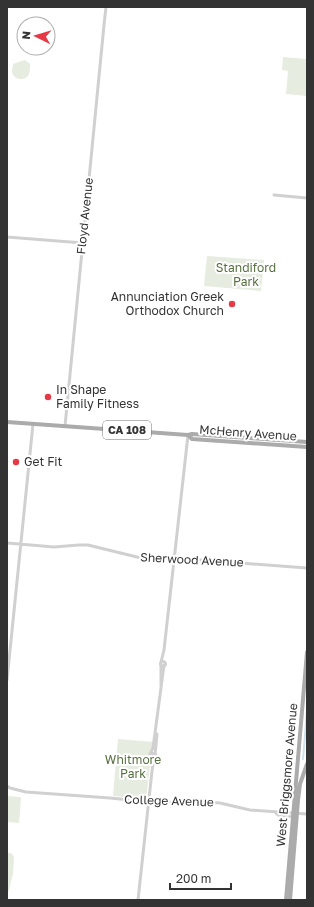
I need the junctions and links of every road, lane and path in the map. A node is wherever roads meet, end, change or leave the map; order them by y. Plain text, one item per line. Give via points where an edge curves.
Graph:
1 (106, 7) edge
2 (274, 195) dead end
3 (307, 198) edge
4 (7, 238) edge
5 (82, 243) junction
6 (7, 422) edge
7 (34, 424) junction
8 (65, 426) junction
9 (188, 435) junction
10 (307, 442) edge
11 (307, 447) edge
12 (7, 543) edge
13 (22, 544) junction
14 (174, 558) junction
15 (307, 568) edge
16 (307, 652) edge
17 (7, 680) edge
18 (156, 728) junction
19 (150, 754) junction
20 (155, 754) junction
21 (152, 759) junction
22 (307, 764) edge
23 (7, 786) edge
24 (148, 803) junction
25 (307, 813) edge
26 (296, 814) junction
27 (138, 900) edge
28 (286, 900) edge
29 (290, 900) edge

1 - 5 street, Floyd Avenue
2 - 3 street
4 - 5 street
5 - 8 street, Floyd Avenue
6 - 7 main road, McHenry Avenue / CA 108
7 - 8 main road, McHenry Avenue / CA 108
7 - 13 street
8 - 9 main road, McHenry Avenue / CA 108
9 - 10 main road, McHenry Avenue / CA 108
9 - 11 main road, McHenry Avenue / CA 108 via 192,438
9 - 14 street
12 - 13 street, Sherwood Avenue
13 - 14 street, Sherwood Avenue via 54,547 84,545 141,558
13 - 17 street
14 - 15 street, Sherwood Avenue
14 - 18 street
16 - 26 main road, West Briggsmore Avenue
18 - 19 street
18 - 20 street
19 - 20 street
19 - 21 street via 149,757
20 - 21 street via 156,757
21 - 24 street
22 - 26 main road, West Briggsmore Avenue
23 - 24 street, College Avenue via 26,792
24 - 26 street, College Avenue via 220,803 247,810
24 - 27 street
25 - 26 street, College Avenue
26 - 28 main road, West Briggsmore Avenue
26 - 29 main road, West Briggsmore Avenue

